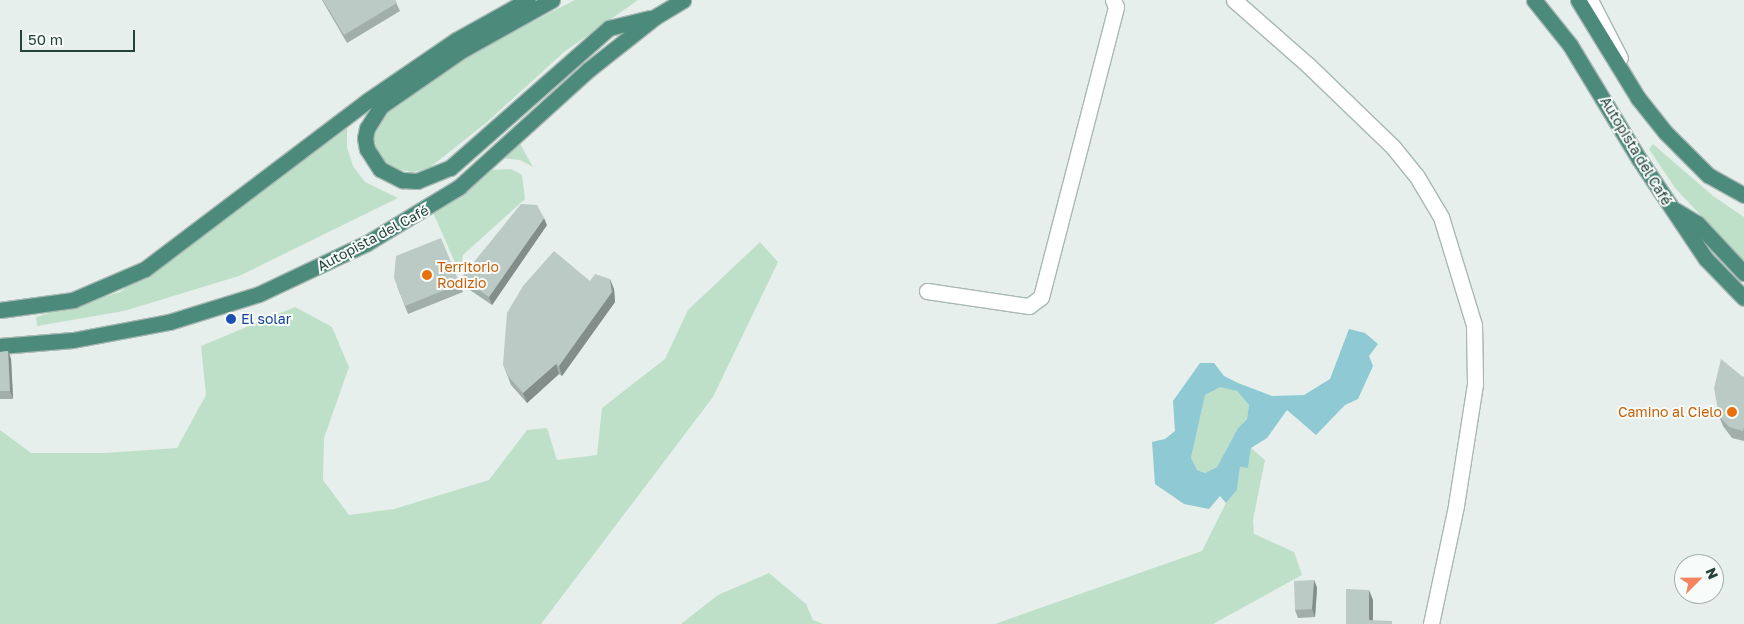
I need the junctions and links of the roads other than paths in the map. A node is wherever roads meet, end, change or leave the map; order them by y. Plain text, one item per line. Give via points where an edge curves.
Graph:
1 (528, 0) edge
2 (552, 0) edge
3 (683, 0) edge
4 (1113, 0) edge
5 (1226, 0) edge
6 (1234, 0) edge
7 (1524, 0) edge
8 (1534, 0) edge
9 (1578, 0) edge
10 (1590, 0) edge
11 (655, 17) junction
12 (1263, 24) junction
13 (1570, 45) junction
14 (1638, 98) junction
15 (1708, 175) junction
16 (1744, 195) edge
17 (1744, 203) edge
18 (1670, 207) junction
19 (1744, 273) edge
20 (927, 291) dead end
21 (1744, 298) edge
22 (0, 310) edge
23 (0, 346) edge
24 (1431, 624) edge

1 - 22 highway via 456,40 367,101 145,269 73,300
2 - 11 highway via 462,50 381,106 367,128 366,138 370,155 380,169 402,180 417,182 450,168 609,28
3 - 11 highway, Autopista del Café
4 - 20 street via 1116,6 1041,297 1029,306
5 - 12 street
6 - 12 street
7 - 13 street
8 - 13 highway, Autopista del Café
9 - 14 highway, Autopista del Café
10 - 14 street
11 - 23 highway, Autopista del Café via 588,70 459,186 406,222 360,247 259,294 169,322 74,340
12 - 24 street via 1393,147 1416,175 1441,217 1474,325 1475,384 1456,506
13 - 18 highway, Autopista del Café
14 - 15 highway, Autopista del Café via 1665,132
15 - 16 highway, Autopista del Café
15 - 17 highway
18 - 19 highway via 1697,223
18 - 21 highway, Autopista del Café via 1706,259

